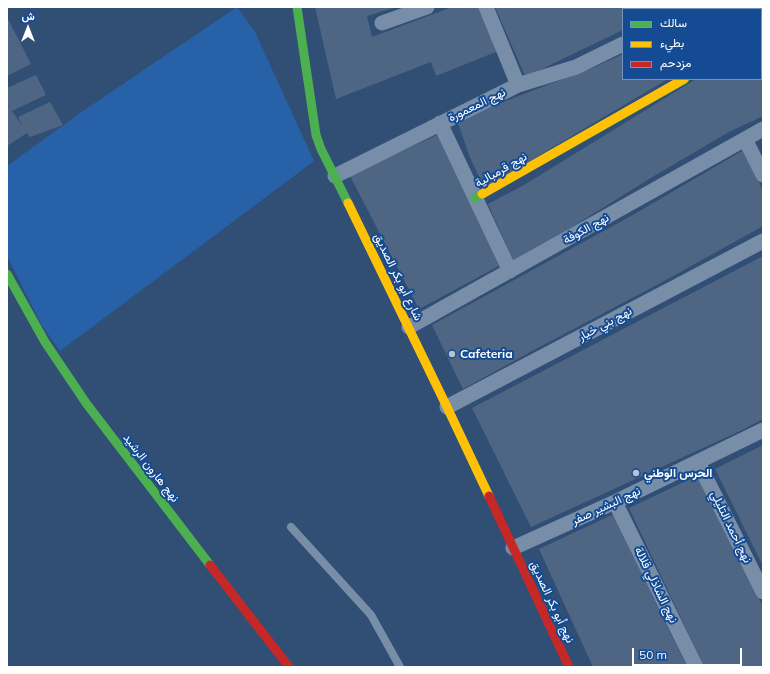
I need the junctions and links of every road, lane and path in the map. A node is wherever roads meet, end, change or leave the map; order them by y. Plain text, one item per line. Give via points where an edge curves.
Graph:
1 (297, 7) edge
2 (486, 7) edge
3 (422, 8) edge
4 (382, 23) dead end
5 (622, 44) edge
6 (683, 80) edge
7 (518, 85) junction
8 (440, 123) junction
9 (763, 129) edge
10 (745, 139) junction
11 (763, 175) edge
12 (335, 176) junction
13 (475, 198) junction
14 (763, 240) edge
15 (510, 271) junction
16 (7, 274) edge
17 (409, 328) junction
18 (447, 407) junction
19 (763, 430) edge
20 (698, 462) junction
21 (615, 502) junction
22 (291, 528) dead end
23 (513, 548) junction
24 (763, 592) edge
25 (289, 667) edge
26 (400, 667) edge
27 (569, 667) edge
28 (696, 667) edge

1 - 12 street, شارع أبو بكر الصديق via 316,135
2 - 7 street
3 - 4 street
5 - 7 street, نهج المعمورة via 576,67
6 - 13 street, نهج قرمبالية
7 - 8 street, نهج المعمورة
8 - 12 street, نهج المعمورة
8 - 13 street
9 - 10 street, نهج الكوفة
10 - 11 street
10 - 15 street, نهج الكوفة
12 - 17 street, شارع أبو بكر الصديق
13 - 15 street
14 - 18 street, نهج بني خيار
15 - 17 street, نهج الكوفة
16 - 25 street, نهج هارون الرشيد via 27,313 86,403
17 - 18 street, شارع أبو بكر الصديق
18 - 23 street, شارع أبو بكر الصديق
19 - 20 street, نهج البشير صفر
20 - 21 street, نهج البشير صفر
20 - 24 street, نهج أحمد التليلي
21 - 23 street, نهج البشير صفر
21 - 28 street, نهج الشاذلي قلالة
22 - 26 lane via 371,615
23 - 27 street, نهج أبو بكر الصديق

